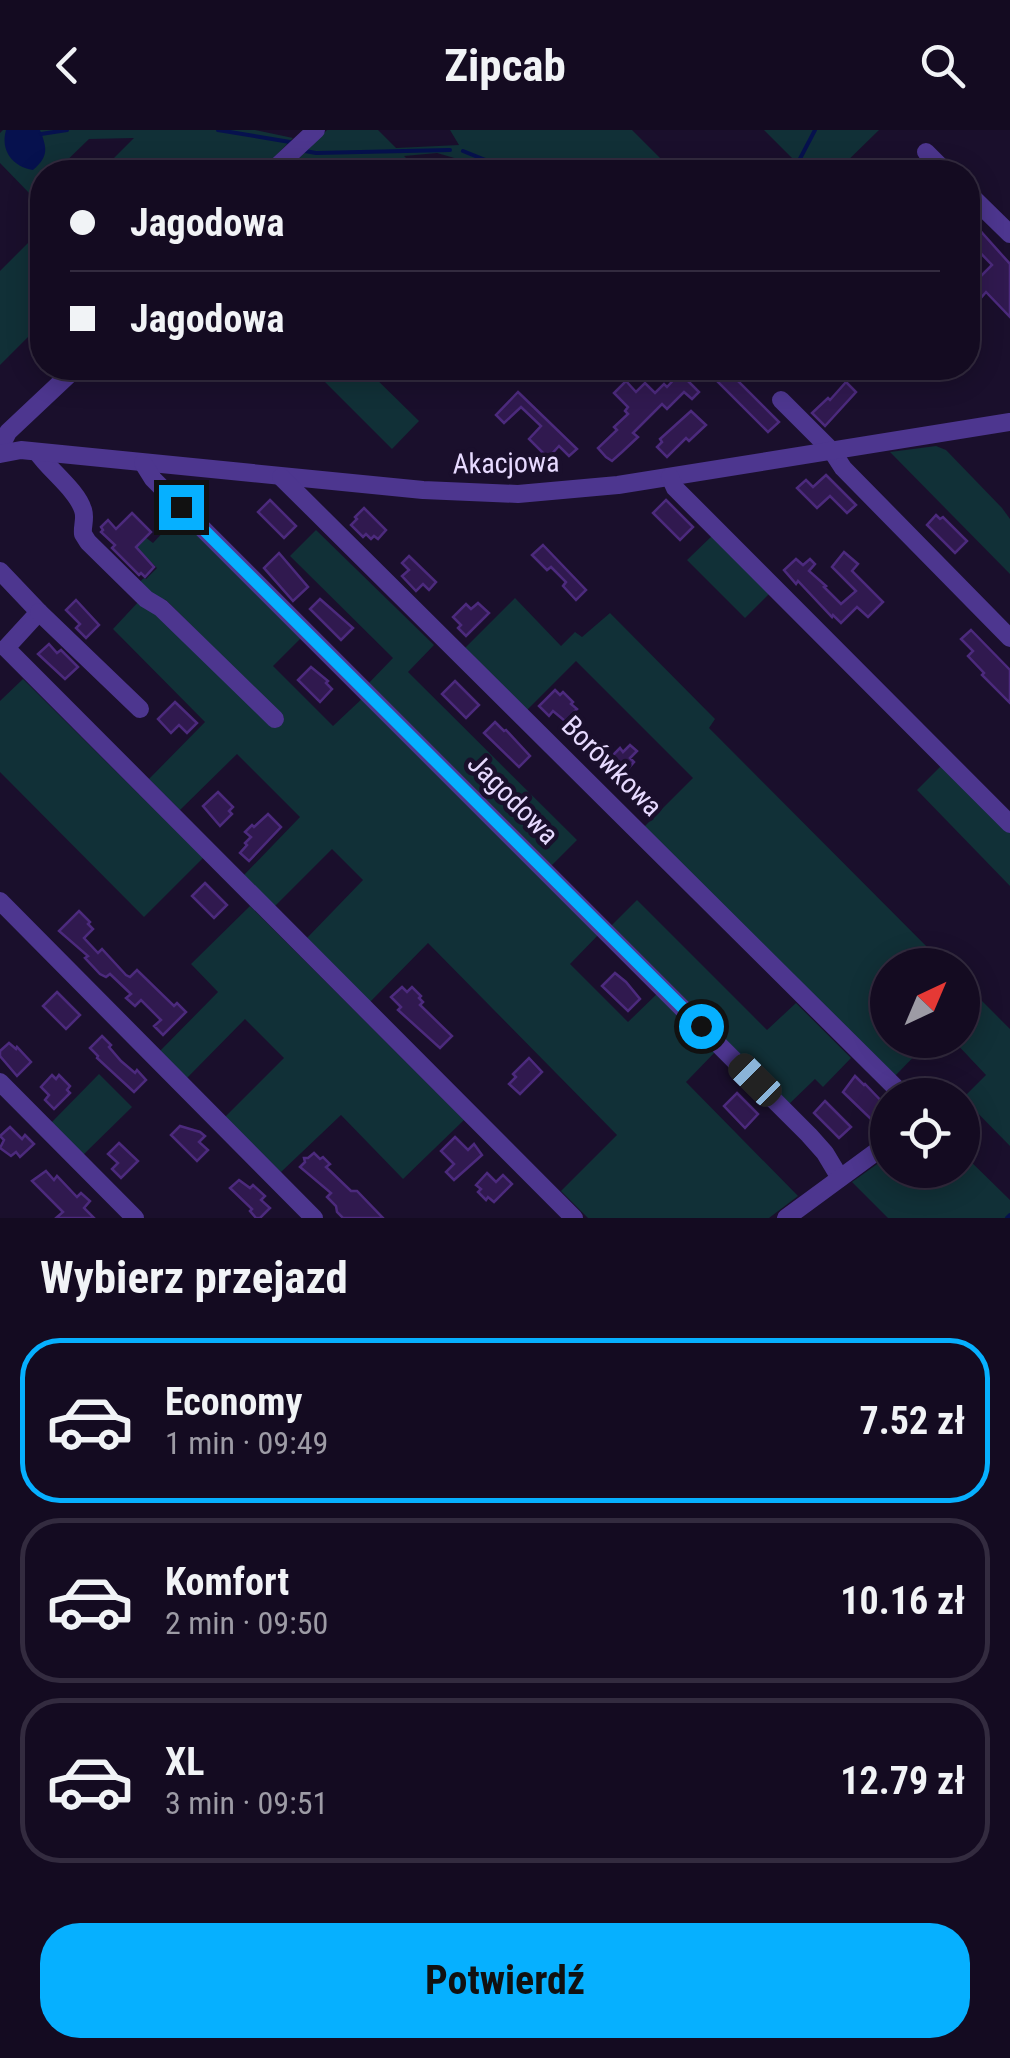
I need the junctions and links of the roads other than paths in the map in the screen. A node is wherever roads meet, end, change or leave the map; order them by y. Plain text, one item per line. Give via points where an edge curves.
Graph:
1 (316, 130) edge
2 (926, 152) dead end
3 (284, 160) edge
4 (934, 160) edge
5 (980, 205) edge
6 (1010, 234) edge
7 (63, 380) edge
8 (781, 400) dead end
9 (1010, 422) edge
10 (0, 451) edge
11 (832, 451) junction
12 (37, 452) junction
13 (143, 463) junction
14 (282, 477) junction
15 (670, 477) junction
16 (0, 571) edge
17 (40, 612) junction
18 (1010, 638) edge
19 (3, 646) edge
20 (140, 709) dead end
21 (275, 719) dead end
22 (1010, 824) edge
23 (0, 901) edge
24 (887, 1078) edge
25 (0, 1082) edge
26 (870, 1156) edge
27 (840, 1178) junction
28 (135, 1218) edge
29 (314, 1218) edge
30 (574, 1218) edge
31 (786, 1218) edge

1 - 3 street
2 - 4 street
5 - 6 street
7 - 10 street via 8,432
8 - 11 street
9 - 11 street, Akacjowa
10 - 12 street, Akacjowa
11 - 15 street, Akacjowa
11 - 18 street
12 - 13 street, Akacjowa
12 - 21 street via 79,501 88,542
13 - 14 street, Akacjowa
13 - 27 street, Jagodowa via 809,1135
14 - 15 street, Akacjowa via 518,494
14 - 24 street, Borówkowa
15 - 22 street
16 - 17 street
17 - 19 street
17 - 20 street
19 - 30 street
23 - 29 street
25 - 28 street
26 - 27 street
27 - 31 street

